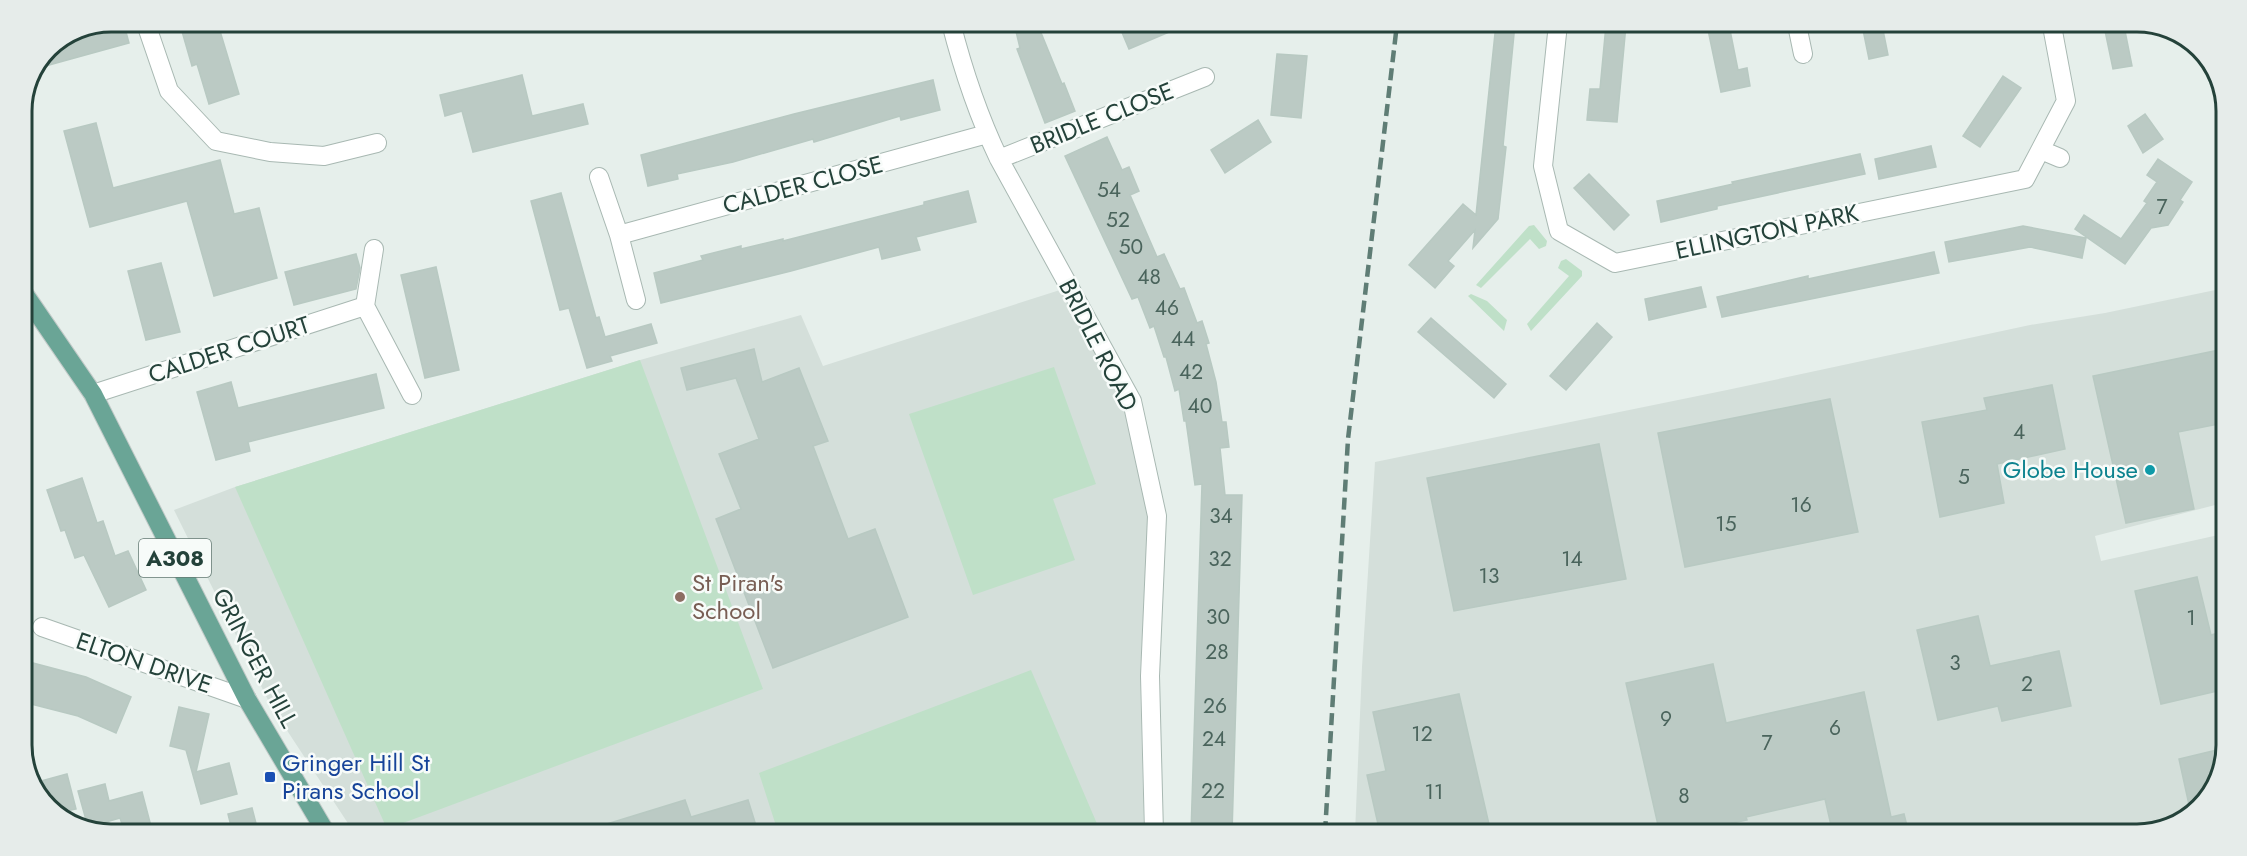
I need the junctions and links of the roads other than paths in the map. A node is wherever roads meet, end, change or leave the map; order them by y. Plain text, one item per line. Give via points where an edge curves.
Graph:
1 (149, 32) edge
2 (953, 32) edge
3 (1557, 32) edge
4 (1798, 32) edge
5 (2053, 32) edge
6 (1803, 54) dead end
7 (1205, 77) dead end
8 (987, 134) junction
9 (377, 144) dead end
10 (2041, 150) junction
11 (2060, 158) dead end
12 (999, 159) junction
13 (599, 177) dead end
14 (618, 235) junction
15 (374, 249) dead end
16 (636, 300) dead end
17 (32, 305) edge
18 (365, 306) junction
19 (93, 394) junction
20 (412, 395) dead end
21 (42, 627) dead end
22 (246, 699) junction
23 (321, 824) edge
24 (1154, 824) edge

1 - 9 street via 169,91 216,141 270,152 324,156
2 - 8 street, BRIDLE ROAD
3 - 10 street, ELLINGTON PARK via 1543,166 1559,231 1615,263 2025,179
4 - 6 street
5 - 10 street, ELLINGTON PARK via 2066,101
7 - 12 street, BRIDLE CLOSE
8 - 12 street, BRIDLE ROAD
8 - 14 street, CALDER CLOSE
10 - 11 street
12 - 24 street, BRIDLE ROAD via 1132,400 1156,516 1150,676
13 - 14 street
14 - 16 street
15 - 18 street
17 - 19 main road, GRINGER HILL / A308
18 - 19 street, CALDER COURT
18 - 20 street
19 - 22 main road, GRINGER HILL / A308
21 - 22 street, ELTON DRIVE
22 - 23 main road, GRINGER HILL / A308

